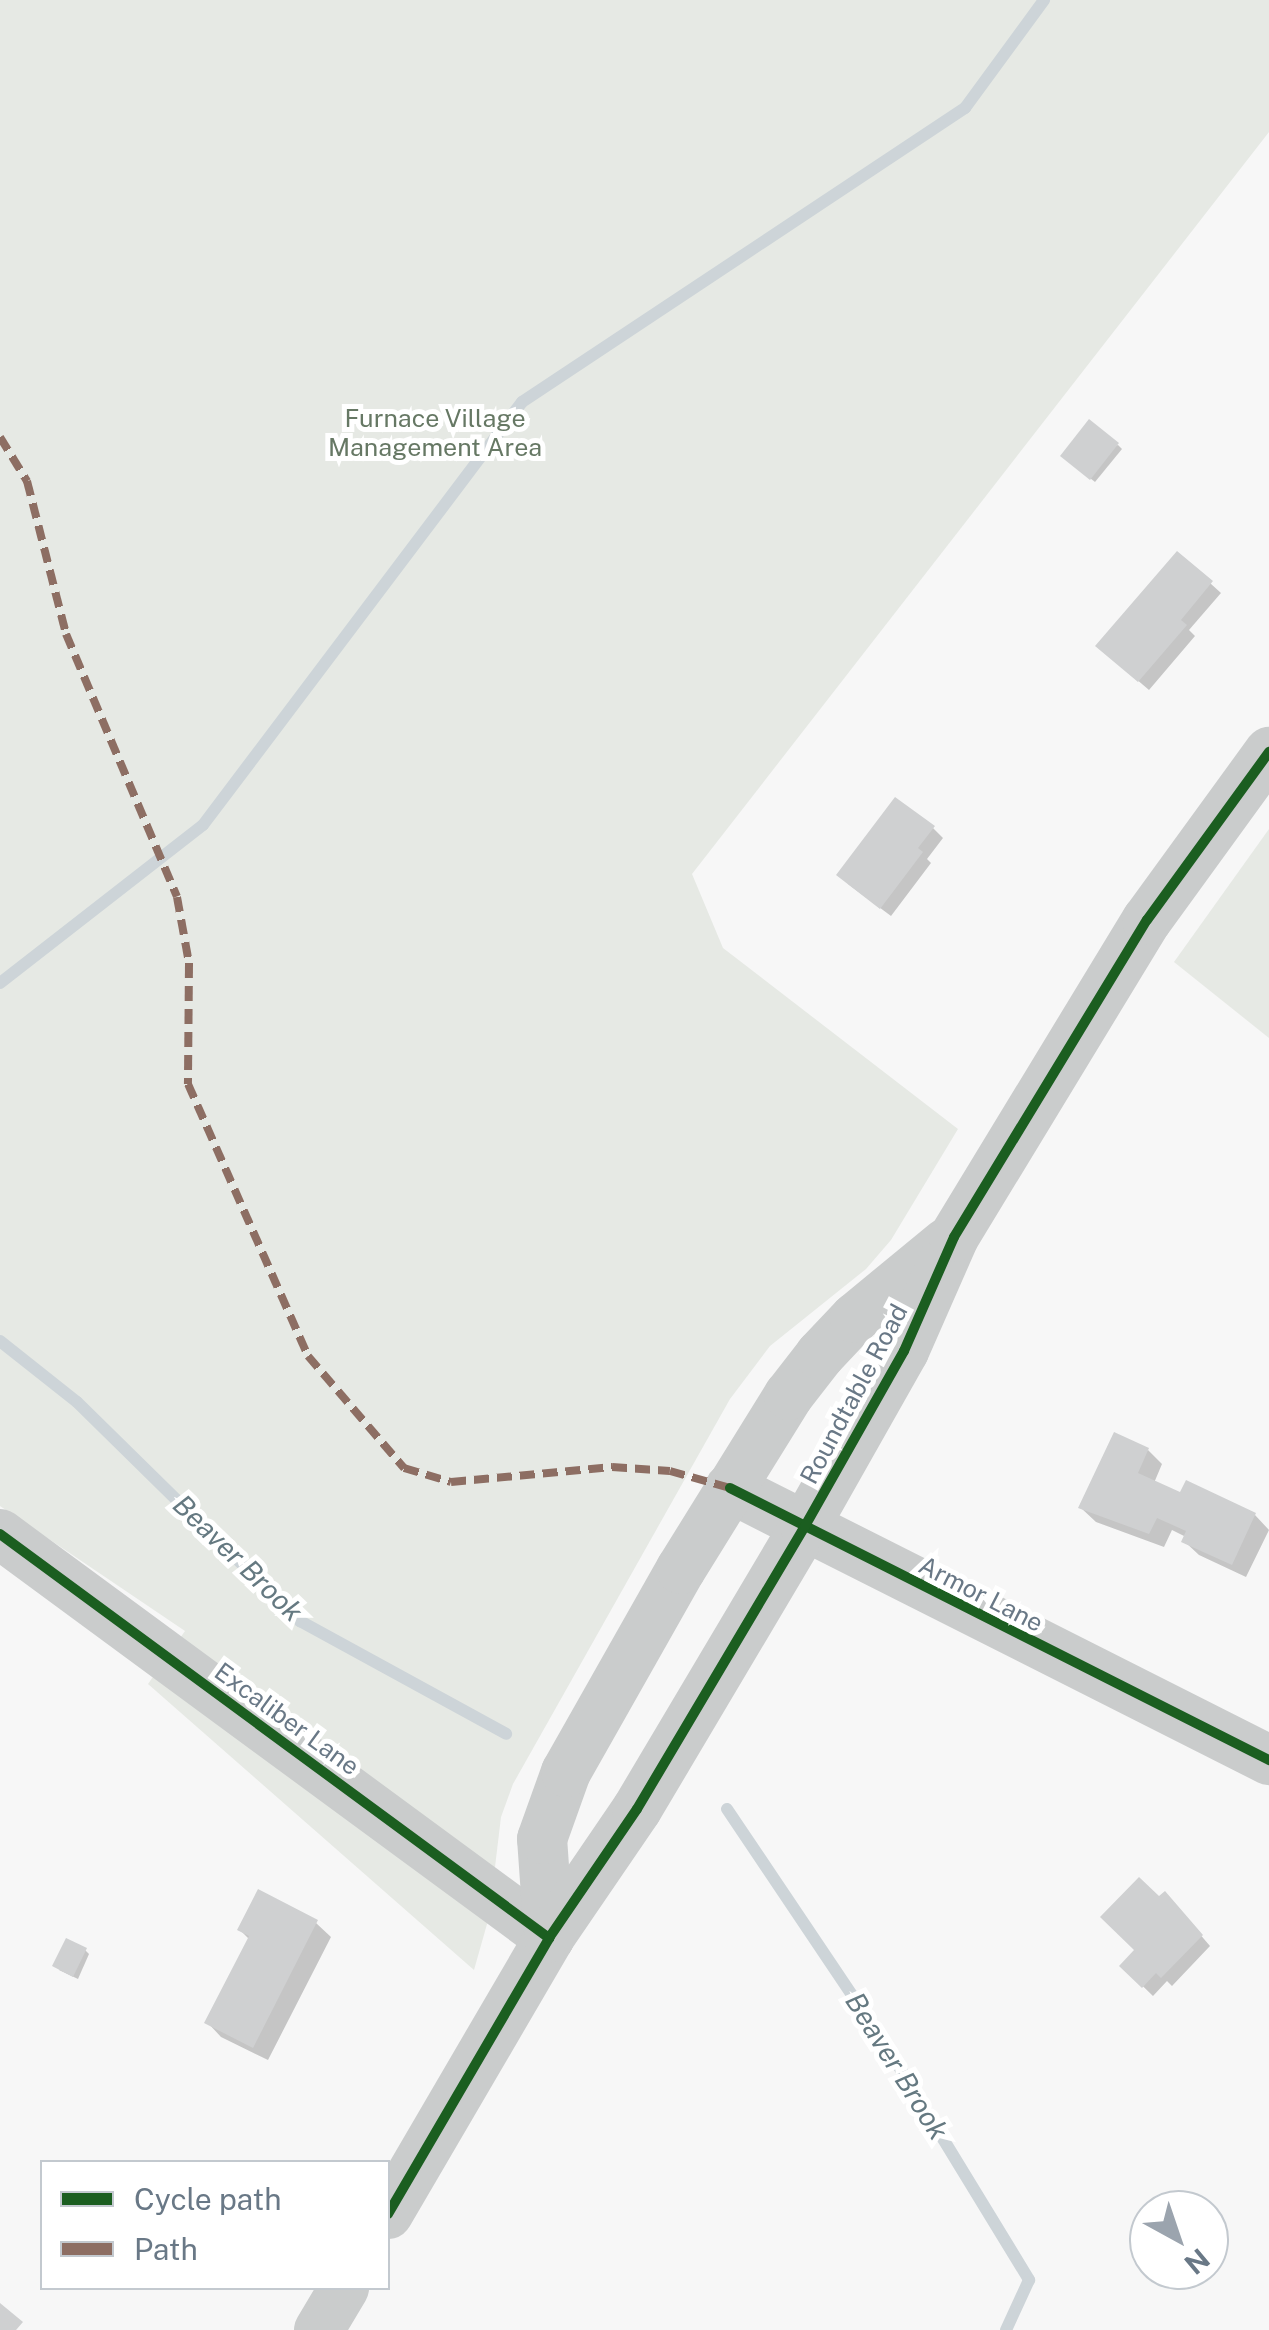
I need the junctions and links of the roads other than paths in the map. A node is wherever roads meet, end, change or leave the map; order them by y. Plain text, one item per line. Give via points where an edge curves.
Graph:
1 (1269, 752) edge
2 (954, 1237) junction
3 (730, 1488) junction
4 (805, 1526) junction
5 (0, 1534) edge
6 (1269, 1760) edge
7 (549, 1938) junction
8 (390, 2211) edge
9 (343, 2290) edge
10 (318, 2330) edge

1 - 2 street, Roundtable Road via 1147,920
2 - 3 street, Roundtable Road via 820,1355
2 - 4 street, Roundtable Road via 904,1351
3 - 4 street, Armor Lane
3 - 7 street, Roundtable Road via 566,1772 542,1839
4 - 6 street, Armor Lane
4 - 7 street, Roundtable Road via 637,1809
5 - 7 street, Excaliber Lane
7 - 8 street, Roundtable Road
9 - 10 street

